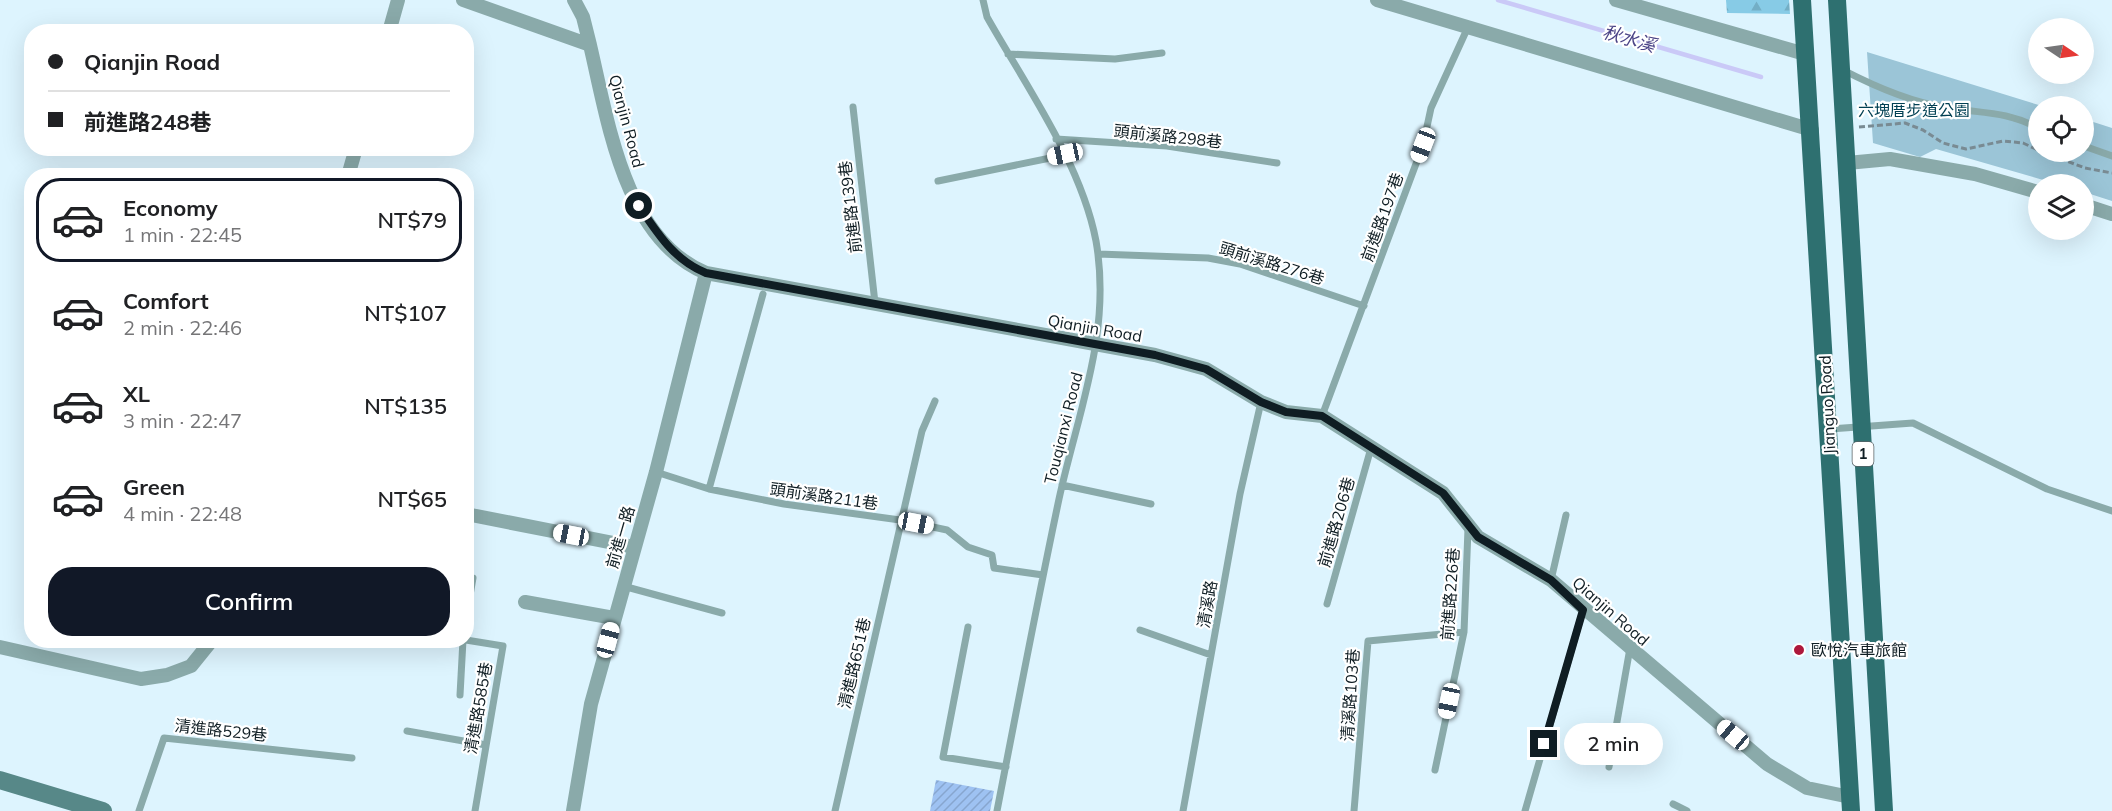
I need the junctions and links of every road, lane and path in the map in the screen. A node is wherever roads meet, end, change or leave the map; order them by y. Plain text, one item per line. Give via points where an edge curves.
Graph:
1 (398, 0) edge
2 (463, 0) edge
3 (574, 0) edge
4 (983, 0) edge
5 (1377, 0) edge
6 (1616, 0) edge
7 (1802, 0) edge
8 (1837, 0) edge
9 (391, 24) edge
10 (1468, 27) junction
11 (590, 45) junction
12 (1162, 53) dead end
13 (1008, 54) junction
14 (1805, 54) junction
15 (1841, 69) junction
16 (853, 107) dead end
17 (2028, 123) edge
18 (1846, 129) junction
19 (1812, 130) junction
20 (1056, 139) junction
21 (2028, 145) edge
22 (2094, 150) edge
23 (1065, 154) junction
24 (2112, 156) edge
25 (2069, 162) edge
26 (1277, 163) dead end
27 (1848, 164) junction
28 (2112, 173) edge
29 (938, 181) dead end
30 (2028, 189) edge
31 (2094, 208) edge
32 (2112, 214) edge
33 (1098, 254) junction
34 (706, 273) junction
35 (763, 294) dead end
36 (875, 303) junction
37 (1364, 306) junction
38 (1098, 346) junction
39 (935, 401) dead end
40 (1261, 402) junction
41 (1322, 416) junction
42 (1861, 425) junction
43 (1828, 429) junction
44 (1371, 448) junction
45 (656, 472) junction
46 (1062, 485) junction
47 (709, 489) junction
48 (1151, 504) dead end
49 (2112, 511) edge
50 (1566, 515) dead end
51 (474, 516) edge
52 (900, 520) junction
53 (1468, 526) junction
54 (634, 547) junction
55 (1043, 575) junction
56 (1551, 580) junction
57 (623, 586) junction
58 (525, 602) dead end
59 (1327, 604) dead end
60 (1583, 610) junction
61 (722, 613) dead end
62 (614, 618) junction
63 (968, 627) dead end
64 (1140, 630) dead end
65 (1464, 632) junction
66 (474, 641) edge
67 (0, 647) edge
68 (206, 648) edge
69 (464, 648) edge
70 (1630, 648) junction
71 (1211, 655) junction
72 (460, 695) dead end
73 (407, 731) dead end
74 (486, 746) junction
75 (352, 758) dead end
76 (1005, 767) junction
77 (1609, 767) dead end
78 (1435, 770) dead end
79 (0, 780) edge
80 (1673, 804) dead end
81 (1850, 804) edge
82 (103, 811) edge
83 (139, 811) edge
84 (475, 811) edge
85 (573, 811) edge
86 (835, 811) edge
87 (997, 811) edge
88 (1183, 811) edge
89 (1354, 811) edge
90 (1525, 811) edge
91 (1687, 811) edge
92 (1884, 811) edge

1 - 9 street
2 - 11 street
3 - 11 street, Qianjin Road via 584,16
4 - 13 lane, Touqianxi Road via 987,17
5 - 10 street
6 - 14 street
7 - 14 main road, Jianguo Road / 1
8 - 15 main road, Jianguo Road / 1
10 - 19 street
10 - 37 lane, 前進路197巷 via 1431,108 1423,145
11 - 34 street, Qianjin Road via 617,158 630,192 670,250 689,266
12 - 13 lane via 1115,59
13 - 20 lane, Touqianxi Road
14 - 19 main road, Jianguo Road / 1
15 - 17 lane via 1868,83 1943,107 2016,116
15 - 18 main road, Jianguo Road / 1
16 - 36 lane, 前進路139巷
18 - 21 path via 1905,123 1943,143 1966,149 2003,141
18 - 27 main road, Jianguo Road / 1
19 - 43 main road, Jianguo Road / 1
20 - 23 lane, Touqianxi Road
20 - 26 lane, 頭前溪路298巷 via 1167,146
22 - 24 lane
23 - 29 lane
23 - 33 lane, Touqianxi Road via 1087,209
25 - 28 path
27 - 30 street via 1890,159 1975,174
27 - 42 main road, Jianguo Road / 1
31 - 32 street
33 - 37 lane, 頭前溪路276巷 via 1208,258 1240,264
33 - 38 lane, Touqianxi Road
34 - 36 street, Qianjin Road
34 - 45 street, 前進一路
35 - 47 lane
36 - 38 street, Qianjin Road
37 - 41 lane, 前進路197巷
38 - 40 street, Qianjin Road via 1155,355 1206,369
38 - 46 lane, Touqianxi Road
39 - 52 lane, 清進路651巷 via 922,431
40 - 41 street, Qianjin Road via 1286,412
40 - 71 lane, 清溪路
41 - 44 street, Qianjin Road
42 - 43 lane
42 - 49 lane via 1913,423 2046,489
42 - 92 main road, Jianguo Road / 1
43 - 81 main road, Jianguo Road / 1
44 - 53 street, Qianjin Road via 1443,493
44 - 59 lane, 前進路206巷
45 - 47 lane, 頭前溪路211巷
45 - 54 street, 前進一路
46 - 48 lane
46 - 55 lane, Touqianxi Road
47 - 52 lane, 頭前溪路211巷
50 - 56 lane
51 - 54 street
52 - 55 lane, 頭前溪路211巷 via 952,532 968,547 992,555 994,568
52 - 86 lane, 清進路651巷
53 - 56 street, Qianjin Road via 1478,537
53 - 65 lane, 前進路226巷
54 - 57 street, 前進一路
55 - 76 lane, Touqianxi Road
56 - 60 street, Qianjin Road
57 - 61 lane
57 - 62 street, 前進一路
58 - 62 street
60 - 70 street, Qianjin Road
60 - 90 lane
62 - 85 street, 前進一路 via 591,704
63 - 76 lane via 943,757
64 - 71 lane
65 - 78 lane, 前進路226巷
65 - 89 lane, 清溪路103巷 via 1368,641
66 - 74 lane, 清進路585巷 via 503,646
67 - 68 street via 141,679 191,666
69 - 72 lane
70 - 77 lane
70 - 81 street, Qianjin Road via 1767,764 1808,788
71 - 88 lane, 清溪路
73 - 74 lane
74 - 84 lane, 清進路585巷
75 - 83 lane, 清進路529巷 via 164,738
76 - 87 lane, Touqianxi Road
79 - 82 street
80 - 91 lane

